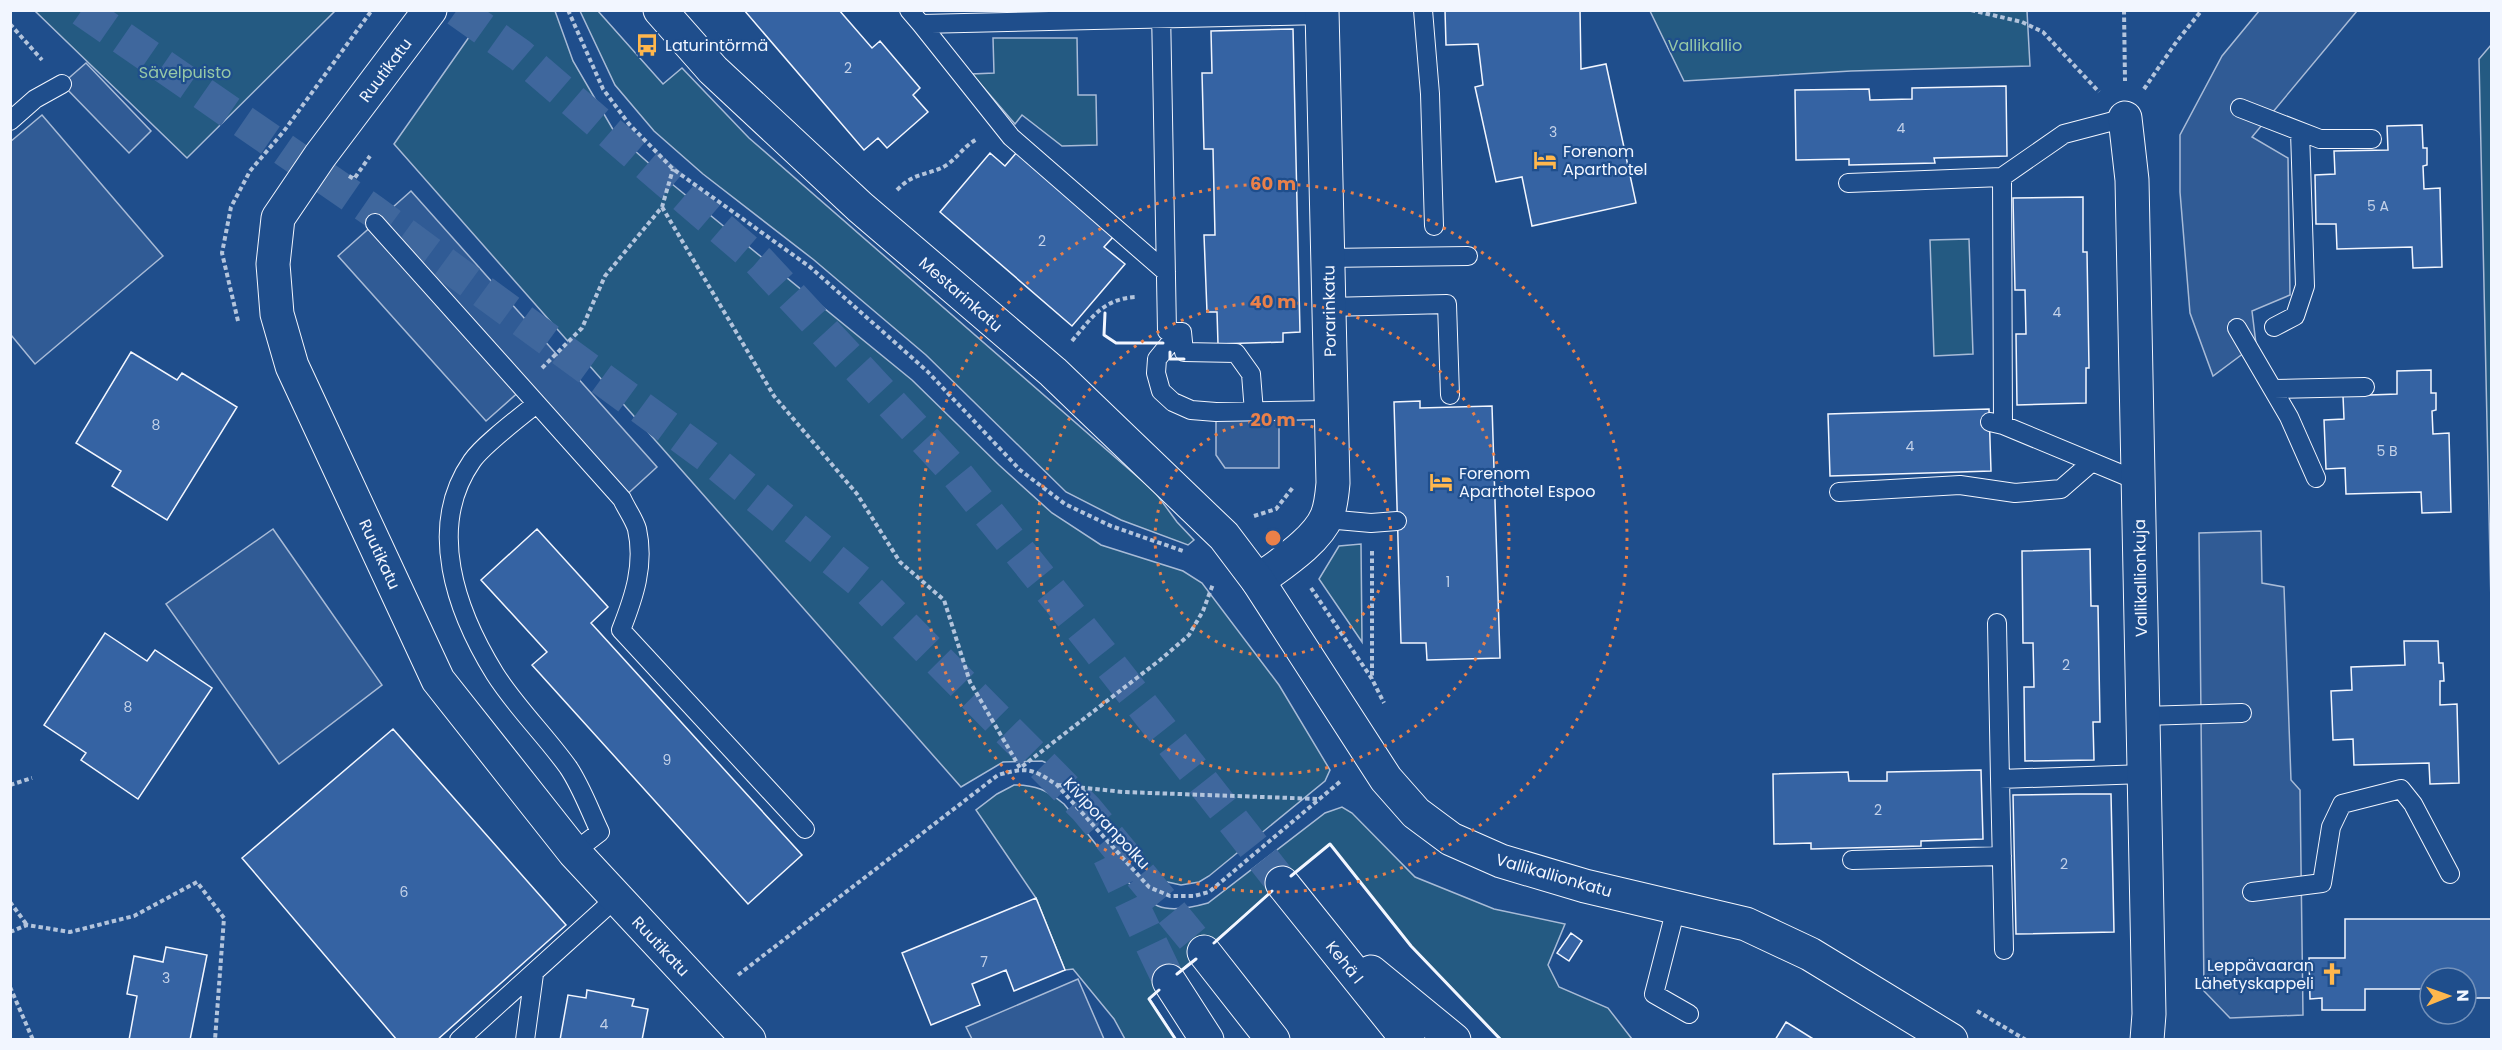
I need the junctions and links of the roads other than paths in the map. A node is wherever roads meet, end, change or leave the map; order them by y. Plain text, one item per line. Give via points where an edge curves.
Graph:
1 (430, 10) edge
2 (660, 10) edge
3 (909, 10) edge
4 (1423, 10) edge
5 (1322, 13) edge
6 (1161, 15) edge
7 (1080, 16) edge
8 (921, 24) junction
9 (62, 84) road end
10 (2240, 108) dead end
11 (2125, 118) joint
12 (10, 121) edge
13 (2300, 132) junction
14 (2372, 139) dead end
15 (2002, 177) junction
16 (1848, 183) dead end
17 (375, 223) dead end
18 (1434, 226) dead end
19 (1468, 255) dead end
20 (1328, 258) junction
21 (1166, 272) junction
22 (1329, 307) junction
23 (2274, 327) dead end
24 (2238, 328) dead end
25 (1170, 343) dead end
26 (2365, 387) dead end
27 (2274, 389) junction
28 (1450, 395) dead end
29 (536, 404) junction
30 (1331, 410) junction
31 (1254, 412) junction
32 (2092, 462) junction
33 (2316, 478) dead end
34 (2138, 481) junction
35 (1839, 492) dead end
36 (1326, 519) junction
37 (1397, 521) dead end
38 (1258, 581) junction
39 (1996, 623) dead end
40 (2242, 713) dead end
41 (2143, 716) junction
42 (2144, 774) junction
43 (2000, 779) junction
44 (805, 830) dead end
45 (574, 852) junction
46 (2002, 856) junction
47 (1852, 860) dead end
48 (2450, 874) dead end
49 (1282, 883) tunnel mouth
50 (2252, 892) dead end
51 (616, 898) junction
52 (1676, 908) junction
53 (1318, 930) junction
54 (2004, 950) dead end
55 (1204, 952) tunnel mouth
56 (534, 974) junction
57 (1169, 981) tunnel mouth
58 (1689, 1014) dead end
59 (459, 1040) edge
60 (525, 1040) edge
61 (749, 1040) edge
62 (1207, 1040) edge
63 (1273, 1040) edge
64 (1408, 1040) edge
65 (1454, 1040) edge
66 (1951, 1040) edge
67 (2147, 1040) edge

1 - 45 main road, Ruutikatu via 278,218 273,264 277,314 292,366 438,680
2 - 38 main road, Mestarinkatu via 713,70 860,207 1053,372 1224,536
3 - 8 lane
4 - 18 lane
5 - 6 lane
5 - 20 main road, Porarinkatu
6 - 7 lane
6 - 21 lane
7 - 8 lane
8 - 21 lane via 1011,137
9 - 12 lane via 35,99
10 - 13 lane
11 - 15 lane via 2064,134
11 - 34 main road, Vallikallionkuja via 2132,180
13 - 14 lane via 2320,140
13 - 23 lane via 2305,286 2295,316
15 - 16 lane
15 - 32 lane via 1996,423
17 - 29 lane
19 - 20 lane
20 - 22 main road, Porarinkatu
21 - 31 lane via 1167,331 1182,332 1184,352 1236,354 1251,374
22 - 28 lane via 1447,304
22 - 30 main road, Porarinkatu
24 - 27 lane
25 - 31 lane via 1157,359 1156,373 1161,391 1173,402 1191,410
26 - 27 lane
27 - 33 lane
29 - 44 lane via 622,499 637,527 640,564 635,594 621,630
29 - 45 lane via 473,459 456,489 447,526 459,600 472,629 495,674 569,769 600,832
30 - 31 lane
30 - 36 main road, Porarinkatu via 1333,483
32 - 34 lane
32 - 35 lane via 2061,489 2015,493 1960,485
34 - 41 main road, Vallikallionkuja
36 - 37 lane
36 - 38 main road, Porarinkatu via 1311,538
38 - 52 main road, Vallikallionkatu via 1386,779 1416,813 1451,839 1501,861
39 - 43 lane
40 - 41 lane
41 - 42 main road, Vallikallionkuja
42 - 43 lane
42 - 67 main road, Vallikallionkuja via 2150,1014
43 - 46 lane
45 - 51 main road, Ruutikatu
46 - 47 lane
46 - 54 lane
48 - 50 lane via 2401,789 2342,804 2331,827 2322,883
49 - 53 main road, Kehä I
51 - 56 lane
51 - 61 main road, Ruutikatu
52 - 58 lane via 1654,994
52 - 66 main road, Vallikallionkatu via 1746,924 1810,954
53 - 64 main road, Kehä I
53 - 65 main road
55 - 63 main road
56 - 59 lane
56 - 60 lane
57 - 62 main road

